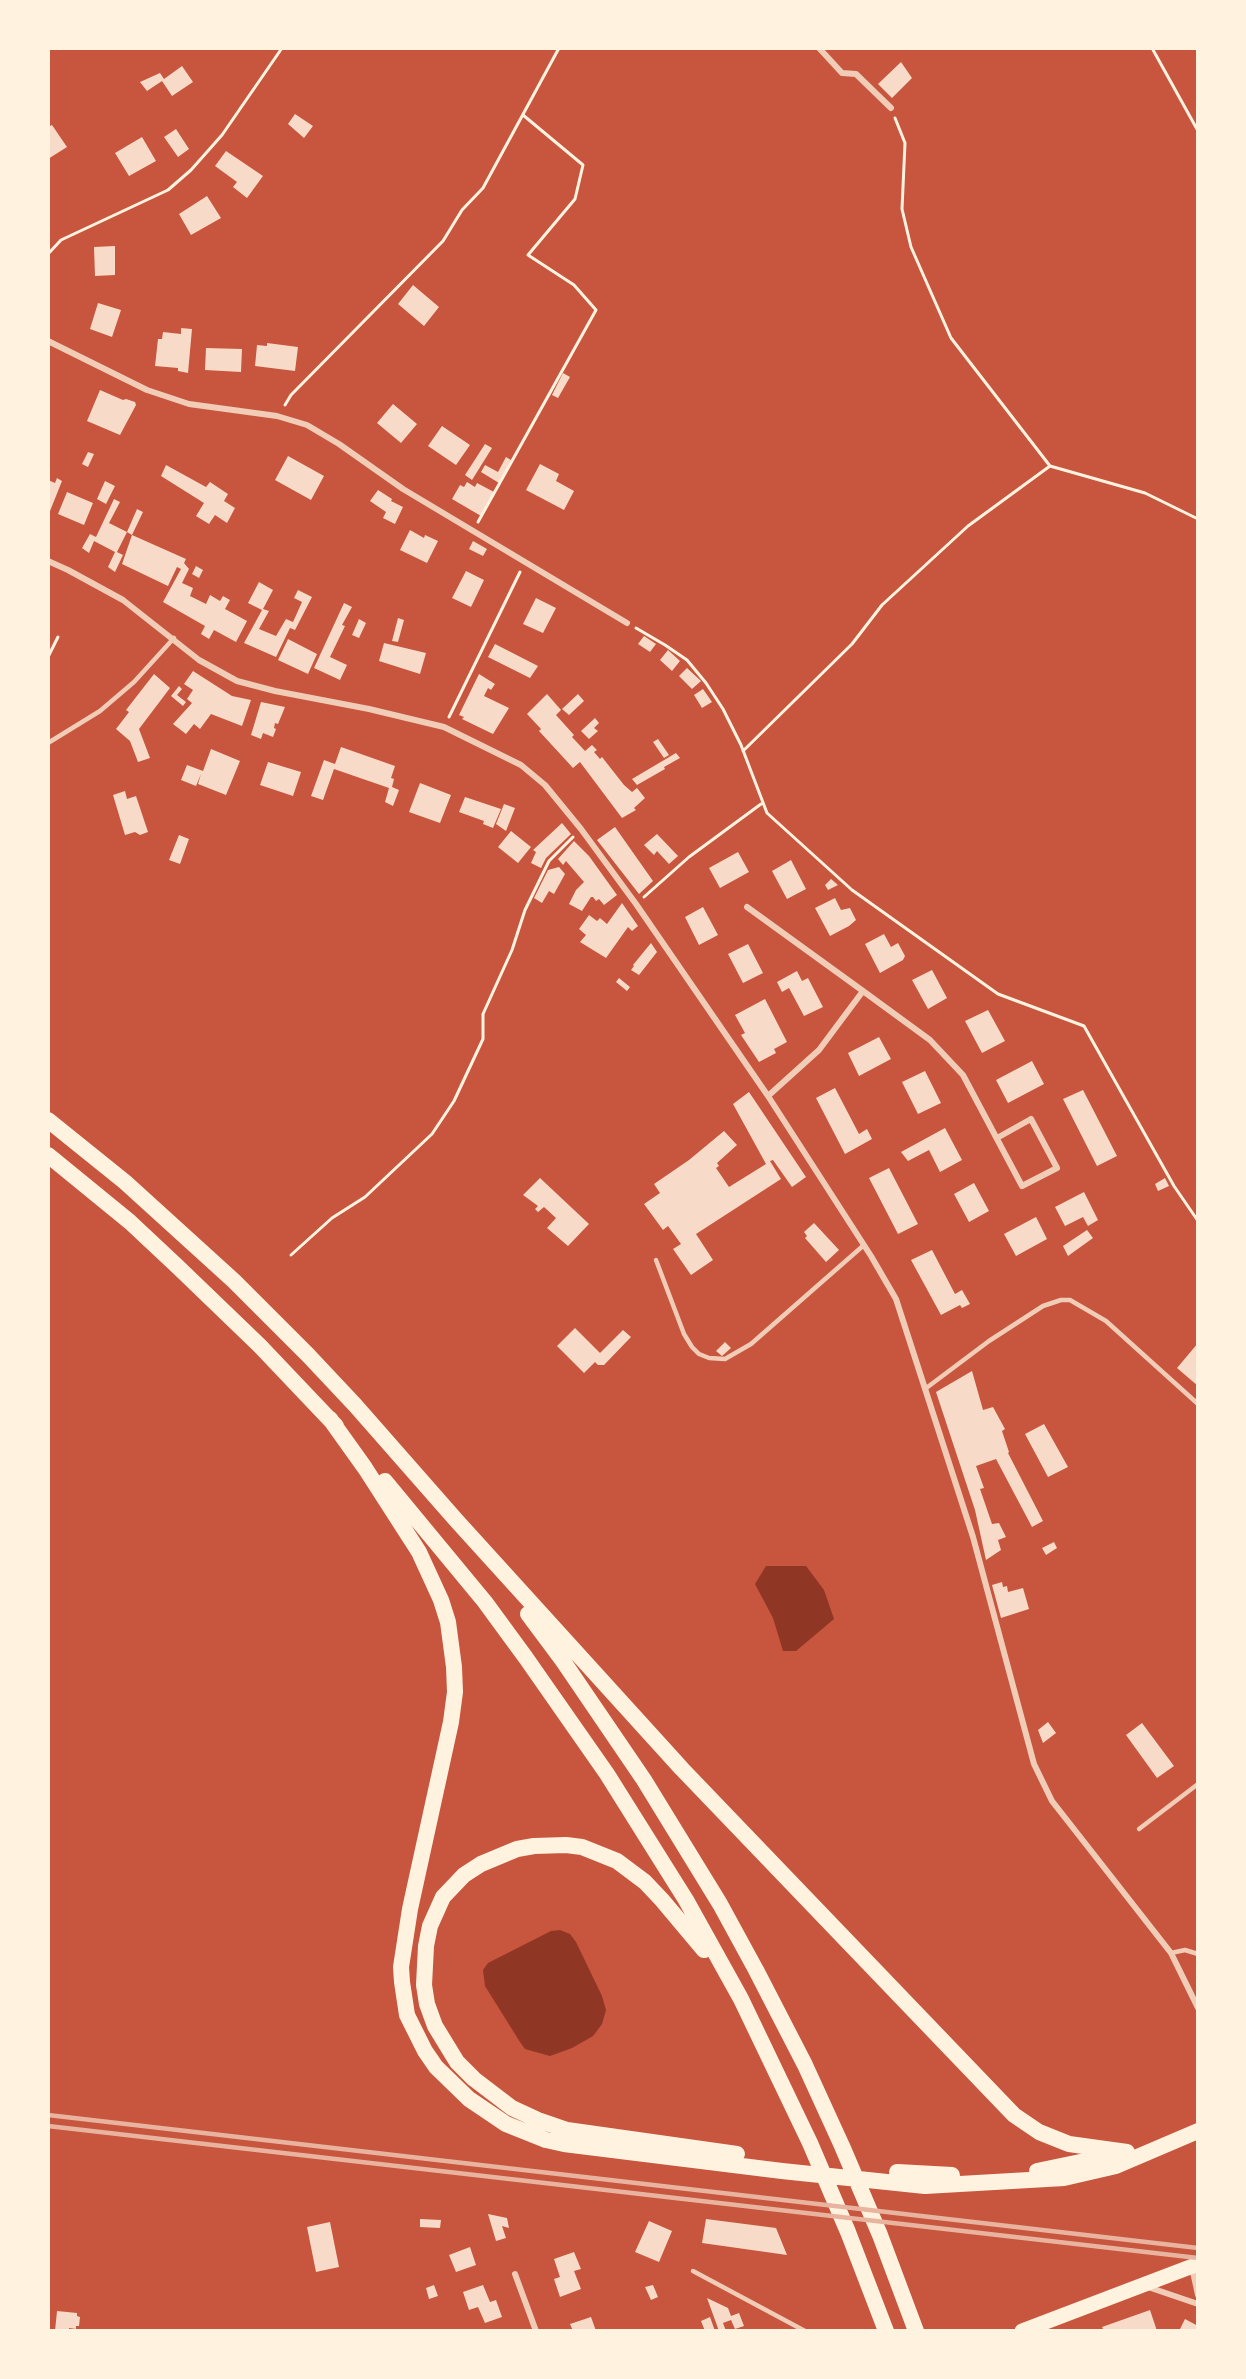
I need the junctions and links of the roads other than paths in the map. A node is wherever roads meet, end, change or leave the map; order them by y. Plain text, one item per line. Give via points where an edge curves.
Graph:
1 (819, 48) edge
2 (891, 108) road end
3 (48, 341) edge
4 (48, 561) edge
5 (627, 623) road end
6 (174, 638) junction
7 (48, 743) edge
8 (747, 908) dead end
9 (862, 991) junction
10 (768, 1096) junction
11 (48, 1120) edge
12 (997, 1138) junction
13 (48, 1155) edge
14 (864, 1245) junction
15 (656, 1260) dead end
16 (925, 1389) junction
17 (1198, 1404) edge
18 (330, 1419) junction
19 (456, 1520) junction
20 (1198, 1784) edge
21 (1139, 1829) dead end
22 (1170, 1953) junction
23 (1198, 1954) edge
24 (741, 1999) junction
25 (1198, 2008) edge
26 (1198, 2131) edge
27 (1163, 2145) junction
28 (1127, 2152) junction
29 (1195, 2266) edge
30 (693, 2271) dead end
31 (515, 2274) dead end
32 (1144, 2286) junction
33 (1198, 2295) edge
34 (1198, 2304) edge
35 (914, 2325) edge
36 (886, 2330) edge
37 (537, 2331) edge
38 (805, 2331) edge
39 (1023, 2331) edge

1 - 2 street via 842,73 856,74
3 - 5 street via 147,390 189,404 278,416 307,425 403,489
4 - 6 street via 123,600
6 - 7 lane via 99,711
6 - 10 street via 199,660 237,681 444,727 521,765 545,785 581,829
8 - 9 street
9 - 10 street via 819,1050
9 - 12 street via 930,1040 963,1075
10 - 14 street
11 - 19 highway via 126,1182 234,1281 355,1405
12 - 12 street via 1022,1186 1057,1168 1031,1119
13 - 18 highway via 187,1275
14 - 15 lane via 751,1344 725,1359 709,1358 692,1347
14 - 16 street via 896,1299
16 - 17 lane via 1043,1306 1070,1300 1106,1321
16 - 22 street via 973,1537 1035,1764 1052,1802
18 - 24 highway via 492,1611 569,1718 686,1900
18 - 27 highway via 419,1552 441,1600 452,1645 455,1692 451,1722 401,1967 407,2015 436,2067 453,2085 506,2124 564,2144 925,2186 1064,2178 1116,2166
19 - 28 highway via 682,1769 1014,2115 1039,2132 1069,2144
19 - 35 highway via 563,1661 683,1841 805,2066 880,2235
20 - 21 lane
22 - 23 lane via 1185,1950
22 - 25 street
24 - 28 highway via 691,1933 645,1882 617,1861 582,1847 525,1847 481,1864 443,1897 430,1926 424,1985 427,2004 440,2035 458,2062 513,2108 567,2130 758,2157 954,2175 1019,2174
24 - 36 highway via 810,2143
26 - 27 highway
27 - 28 highway
29 - 32 main road
29 - 33 street
30 - 38 lane
31 - 37 street
32 - 34 street
32 - 39 main road

